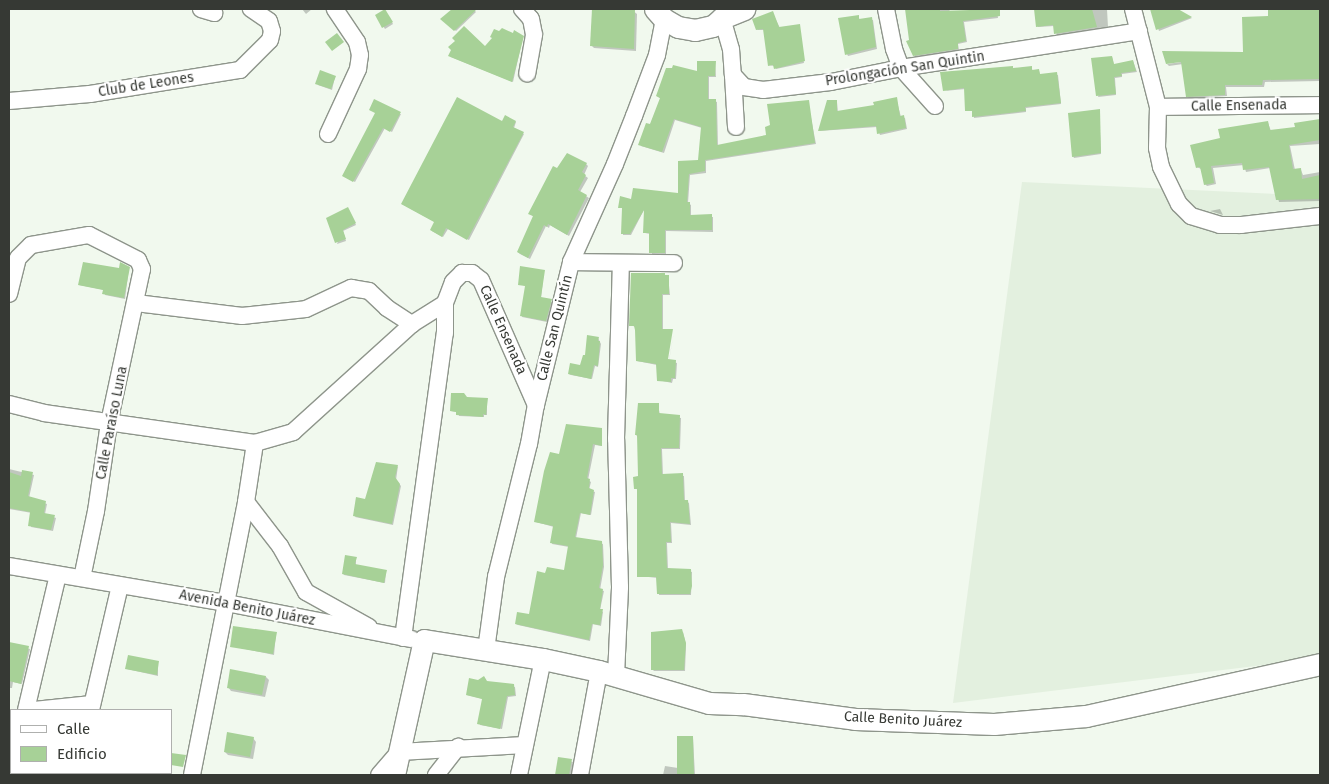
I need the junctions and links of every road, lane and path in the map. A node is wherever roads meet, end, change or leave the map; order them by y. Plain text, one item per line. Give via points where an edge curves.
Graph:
1 (251, 9) edge
2 (335, 9) edge
3 (522, 9) edge
4 (744, 9) edge
5 (886, 9) edge
6 (1134, 9) edge
7 (659, 14) edge
8 (722, 18) junction
9 (1139, 32) junction
10 (901, 68) junction
11 (527, 73) dead end
12 (733, 75) junction
13 (9, 101) edge
14 (1320, 105) edge
15 (936, 106) dead end
16 (1158, 107) junction
17 (736, 127) dead end
18 (328, 134) dead end
19 (1320, 216) edge
20 (571, 262) junction
21 (621, 263) junction
22 (674, 264) dead end
23 (9, 294) edge
24 (136, 303) junction
25 (445, 303) junction
26 (412, 324) junction
27 (9, 404) edge
28 (536, 405) junction
29 (109, 423) junction
30 (255, 443) junction
31 (246, 502) junction
32 (9, 566) edge
33 (58, 575) junction
34 (82, 578) junction
35 (120, 585) junction
36 (226, 603) junction
37 (384, 634) junction
38 (414, 639) junction
39 (486, 650) junction
40 (543, 659) junction
41 (1320, 664) edge
42 (608, 674) junction
43 (91, 707) edge
44 (26, 709) edge
45 (53, 709) edge
46 (525, 745) junction
47 (458, 747) junction
48 (399, 752) junction
49 (192, 775) edge
50 (379, 775) edge
51 (394, 775) edge
52 (436, 775) edge
53 (519, 775) edge
54 (580, 775) edge

1 - 13 street, Club de Leones via 269,20 272,31 270,40 240,70 90,94
2 - 18 street via 357,42 360,55 358,69
3 - 11 street via 531,19 534,36
4 - 8 street
5 - 10 street
6 - 9 street
7 - 8 street via 678,27 696,30 713,26
7 - 20 street, Calle San Quintín via 657,55
8 - 12 street via 731,49
9 - 10 street, Prolongación San Quintin
9 - 16 street
10 - 12 street, Prolongación San Quintin via 830,82 763,90 744,87
10 - 15 street
12 - 17 street
14 - 16 street, Calle Ensenada
16 - 19 street via 1157,148 1162,167 1179,204 1191,216 1220,225 1241,226
20 - 21 street
20 - 28 street, Calle San Quintín
21 - 22 street
21 - 42 street via 616,439 620,587
23 - 24 street, Calle Paraíso Luna via 18,258 31,245 89,235 138,260 142,269
24 - 26 street via 242,316 306,309 351,288 369,291 387,308
24 - 29 street, Calle Paraíso Luna
25 - 26 street
25 - 28 street, Calle Ensenada via 453,282 462,273 472,273 481,280
25 - 38 street via 446,333
26 - 30 street via 294,432
27 - 29 street
28 - 39 street, Calle San Quintín via 496,577
29 - 30 street
29 - 34 street, Calle Paraíso Luna
30 - 31 street
31 - 36 street
31 - 37 street via 280,546 306,592
32 - 33 street, Avenida Benito Juárez
33 - 34 street, Avenida Benito Juárez
33 - 44 street
34 - 35 street, Avenida Benito Juárez
35 - 36 street, Avenida Benito Juárez
35 - 43 street
36 - 37 street, Avenida Benito Juárez
36 - 49 street
37 - 38 street, Avenida Benito Juárez
38 - 39 street, Avenida Benito Juárez
38 - 48 street
39 - 40 street, Calle Benito Juárez
40 - 42 street, Calle Benito Juárez
40 - 46 street
41 - 42 street, Calle Benito Juárez via 1086,716 994,724 855,719 709,702
42 - 54 street
43 - 45 street
46 - 47 street
46 - 53 street
47 - 48 street
47 - 52 street
48 - 50 street
48 - 51 street

